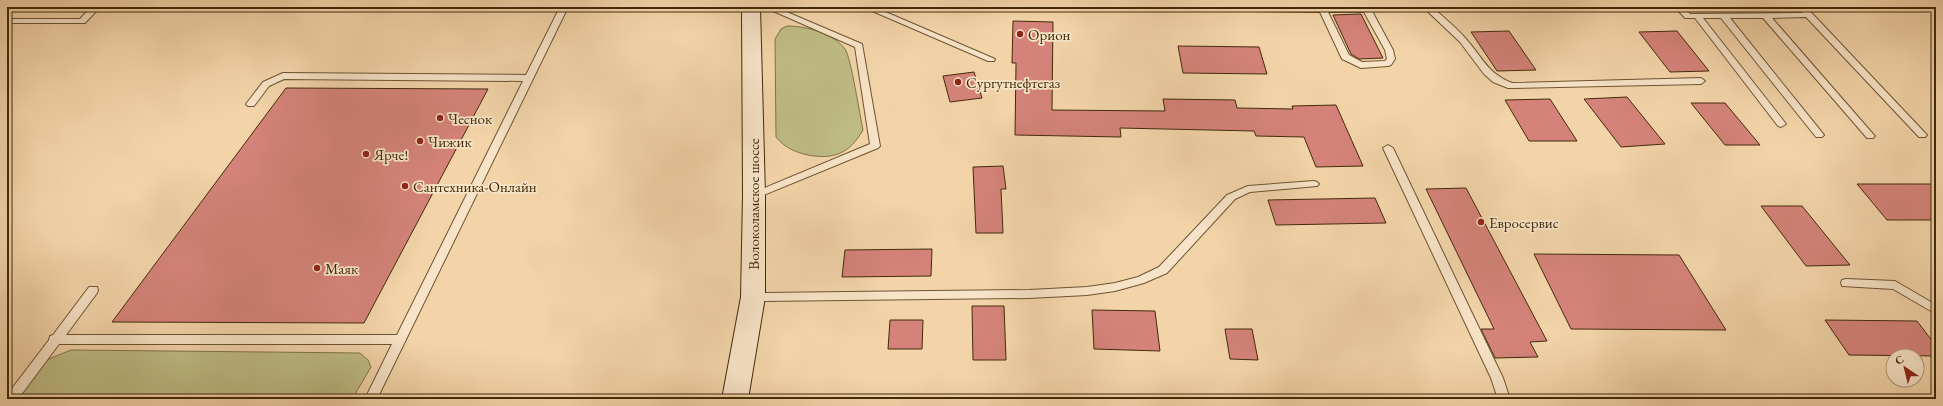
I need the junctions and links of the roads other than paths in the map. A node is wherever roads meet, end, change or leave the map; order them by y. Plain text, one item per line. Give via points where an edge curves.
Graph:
1 (96, 7) edge
2 (564, 7) edge
3 (751, 7) edge
4 (768, 7) edge
5 (866, 7) edge
6 (1138, 7) edge
7 (1382, 7) edge
8 (1427, 7) edge
9 (1679, 7) edge
10 (1801, 7) edge
11 (1323, 9) junction
12 (1367, 10) junction
13 (1809, 15) junction
14 (1697, 16) junction
15 (1724, 16) junction
16 (1766, 16) junction
17 (7, 21) edge
18 (991, 60) dead end
19 (529, 78) junction
20 (1701, 81) dead end
21 (251, 104) dead end
22 (1781, 124) dead end
23 (1820, 135) dead end
24 (1922, 135) dead end
25 (1870, 136) dead end
26 (1388, 148) dead end
27 (1314, 184) dead end
28 (754, 196) junction
29 (1846, 283) dead end
30 (93, 290) dead end
31 (753, 297) junction
32 (1936, 310) edge
33 (54, 339) junction
34 (400, 340) junction
35 (11, 399) edge
36 (371, 399) edge
37 (735, 399) edge
38 (1504, 399) edge

1 - 17 lane via 82,21
2 - 19 lane
3 - 28 main road, Волоколамское шоссе
4 - 28 lane via 859,46 875,146
5 - 18 lane
6 - 11 lane
7 - 12 lane
8 - 20 lane via 1463,40 1487,72 1496,80 1511,86
9 - 14 lane via 1688,16
10 - 13 lane
11 - 12 lane
11 - 12 lane via 1345,57 1361,65 1388,63 1391,59 1389,50
13 - 16 lane
13 - 24 lane
14 - 15 lane
14 - 22 lane
15 - 16 lane
15 - 23 lane
16 - 25 lane
19 - 21 lane via 283,76 266,84
19 - 34 lane
26 - 38 lane via 1498,378
27 - 31 lane via 1248,189 1231,197 1163,270 1130,284 1078,292
28 - 31 main road, Волоколамское шоссе
29 - 32 lane via 1895,285
30 - 33 lane
31 - 37 main road, Волоколамское шоссе
33 - 34 lane
33 - 35 lane
34 - 36 lane

